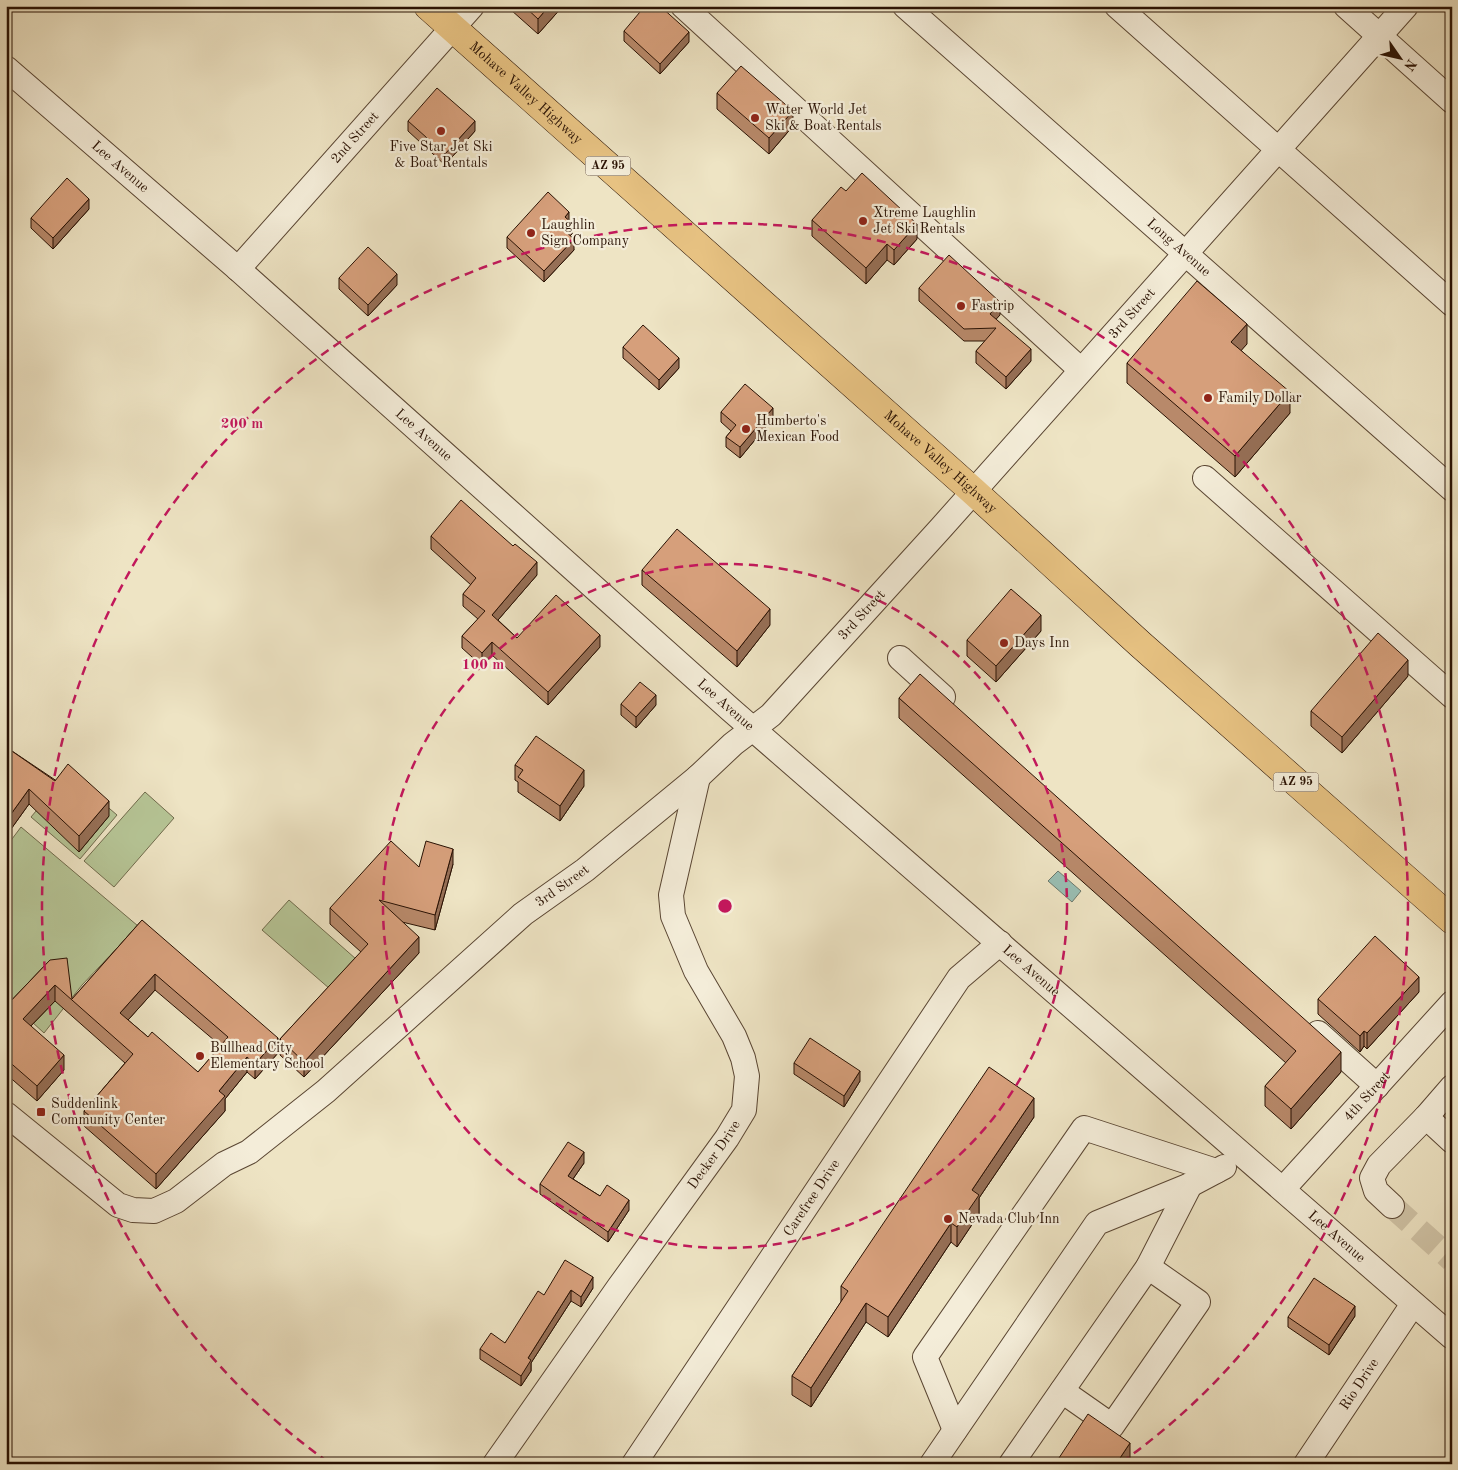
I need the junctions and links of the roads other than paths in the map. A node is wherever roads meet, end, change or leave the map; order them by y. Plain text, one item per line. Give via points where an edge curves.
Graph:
1 (428, 6) edge
2 (472, 6) edge
3 (683, 6) edge
4 (905, 6) edge
5 (1117, 6) edge
6 (1346, 6) edge
7 (1406, 6) edge
8 (452, 28) junction
9 (1380, 36) junction
10 (6, 68) edge
11 (1452, 101) edge
12 (1278, 150) junction
13 (1186, 253) junction
14 (238, 269) junction
15 (1452, 304) edge
16 (1081, 370) junction
17 (1205, 478) dead end
18 (1452, 489) edge
19 (973, 491) junction
20 (900, 658) dead end
21 (1452, 696) edge
22 (959, 711) edge
23 (752, 729) junction
24 (698, 777) junction
25 (1452, 920) edge
26 (1000, 943) junction
27 (1452, 1003) edge
28 (1303, 1020) edge
29 (1376, 1086) junction
30 (1452, 1087) edge
31 (6, 1114) edge
32 (1426, 1117) junction
33 (1452, 1141) edge
34 (1244, 1157) junction
35 (1216, 1171) junction
36 (1190, 1184) junction
37 (1283, 1190) junction
38 (1392, 1206) tunnel mouth
39 (1148, 1267) junction
40 (1413, 1304) junction
41 (1452, 1337) edge
42 (1062, 1391) junction
43 (956, 1430) junction
44 (495, 1464) edge
45 (634, 1464) edge
46 (932, 1464) edge
47 (1011, 1464) edge
48 (1306, 1464) edge

1 - 8 highway, Mohave Valley Highway / AZ 95
2 - 8 street, 2nd Street
3 - 16 street
4 - 13 street, Long Avenue
5 - 12 street
6 - 9 street
7 - 9 street, 3rd Street
8 - 14 street, 2nd Street
8 - 19 highway, Mohave Valley Highway / AZ 95
9 - 11 street
9 - 12 street, 3rd Street
10 - 14 street, Lee Avenue
12 - 13 street, 3rd Street
12 - 15 street
13 - 16 street, 3rd Street
13 - 18 street, Long Avenue
14 - 23 street, Lee Avenue
16 - 19 street, 3rd Street
17 - 21 street
19 - 23 street, 3rd Street via 771,715
19 - 25 highway, Mohave Valley Highway / AZ 95 via 1140,644
20 - 22 street
23 - 24 street, 3rd Street
23 - 26 street, Lee Avenue
24 - 31 street, 3rd Street via 586,870 523,914 326,1091 249,1152 224,1164 176,1201 154,1211 118,1205
24 - 44 street, Decker Drive via 671,895 673,916 696,971 734,1036 743,1058 747,1076 744,1110
26 - 34 street, Lee Avenue
26 - 45 street, Carefree Drive via 959,978
27 - 29 street, 4th Street
28 - 29 street
29 - 37 street, 4th Street
30 - 32 street
32 - 33 street
32 - 38 street via 1379,1165 1372,1178 1376,1191
34 - 35 street
34 - 37 street, Lee Avenue
35 - 36 street
35 - 43 street via 1084,1128 925,1357
36 - 39 street
36 - 43 street via 1097,1223
37 - 40 street, Lee Avenue
39 - 42 street
39 - 42 street via 1198,1302 1112,1426
40 - 41 street, Lee Avenue
40 - 48 street, Rio Drive
42 - 47 street
43 - 46 street

